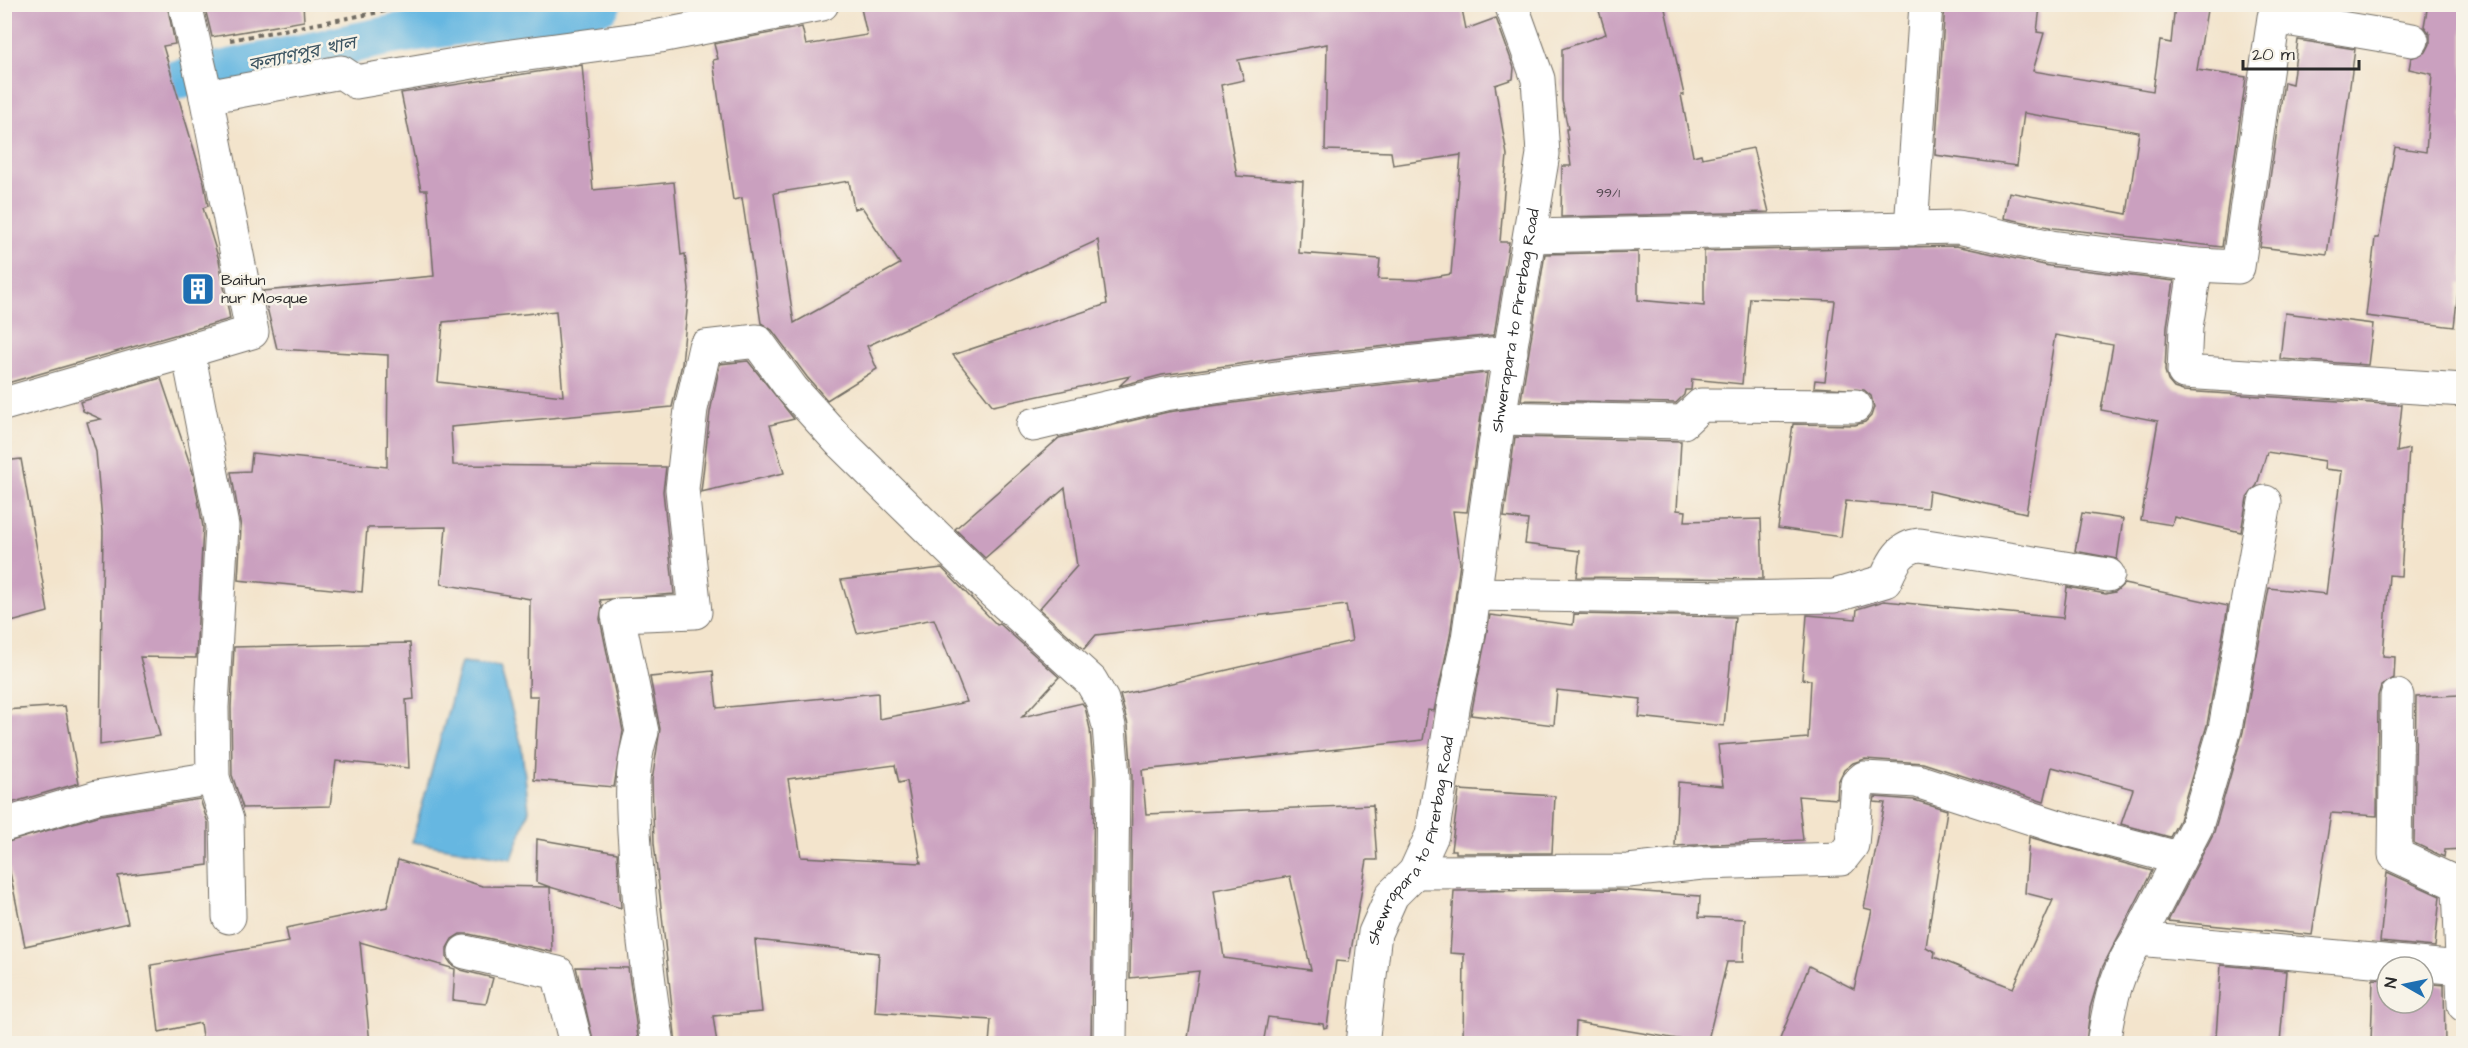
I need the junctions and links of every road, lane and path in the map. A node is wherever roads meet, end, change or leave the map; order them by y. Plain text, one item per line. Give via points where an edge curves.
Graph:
1 (185, 4) edge
2 (423, 4) edge
3 (822, 4) edge
4 (1511, 4) edge
5 (1926, 4) edge
6 (779, 9) edge
7 (2412, 40) dead end
8 (196, 52) junction
9 (206, 94) junction
10 (1911, 229) junction
11 (1530, 236) junction
12 (2196, 265) junction
13 (188, 351) junction
14 (1511, 352) junction
15 (2463, 390) edge
16 (4, 404) edge
17 (1855, 406) dead end
18 (1499, 418) junction
19 (1033, 425) dead end
20 (2265, 502) dead end
21 (2108, 575) dead end
22 (1474, 594) junction
23 (1468, 639) joint
24 (2397, 696) dead end
25 (213, 778) junction
26 (4, 825) edge
27 (2178, 858) junction
28 (1415, 872) junction
29 (2461, 887) edge
30 (229, 917) dead end
31 (2138, 939) junction
32 (465, 952) dead end
33 (2462, 968) junction
34 (2463, 1005) edge
35 (2104, 1038) dead end
36 (576, 1044) edge
37 (658, 1044) edge
38 (1110, 1044) edge
39 (1362, 1044) edge

1 - 8 street
2 - 8 path
3 - 6 street
4 - 11 street, Shwerapara to Pirerbag Road via 1539,90 1543,154
5 - 10 street
6 - 9 street via 660,36 356,82 341,72
7 - 12 street via 2274,17 2238,267
8 - 9 street
9 - 13 street via 252,332
10 - 11 street
10 - 12 street via 1958,227 2051,247
11 - 14 street, Shwerapara to Pirerbag Road
12 - 15 street via 2186,327 2184,372
13 - 16 street
13 - 25 street via 222,526 212,707
14 - 18 street, Shwerapara to Pirerbag Road
14 - 19 street via 1312,373 1165,394
17 - 18 street via 1701,405 1683,422
18 - 22 street, Shwerapara to Pirerbag Road
20 - 27 street via 2225,729 2196,827
21 - 22 street via 1920,545 1909,546 1896,557 1885,580 1834,596
22 - 23 street, Shwerapara to Pirerbag Road
23 - 28 street, Shewrapara to Pirerbag Road via 1432,835
24 - 29 street via 2395,855
25 - 26 street via 97,797
25 - 30 street via 227,820
27 - 28 street via 2059,827 1917,781 1864,778 1857,784 1852,845 1841,859 1702,863 1628,871
27 - 31 street
28 - 39 street, Shewrapara to Pirerbag Road via 1392,895 1375,933
29 - 33 street
31 - 33 street
31 - 35 street via 2124,959 2111,997
32 - 36 street via 558,973
33 - 34 street
37 - 38 street via 643,949 632,796 642,732 618,615 695,612 682,489 691,409 705,347 757,341 792,389 840,442 993,592 1091,681 1102,700 1109,726 1113,777

